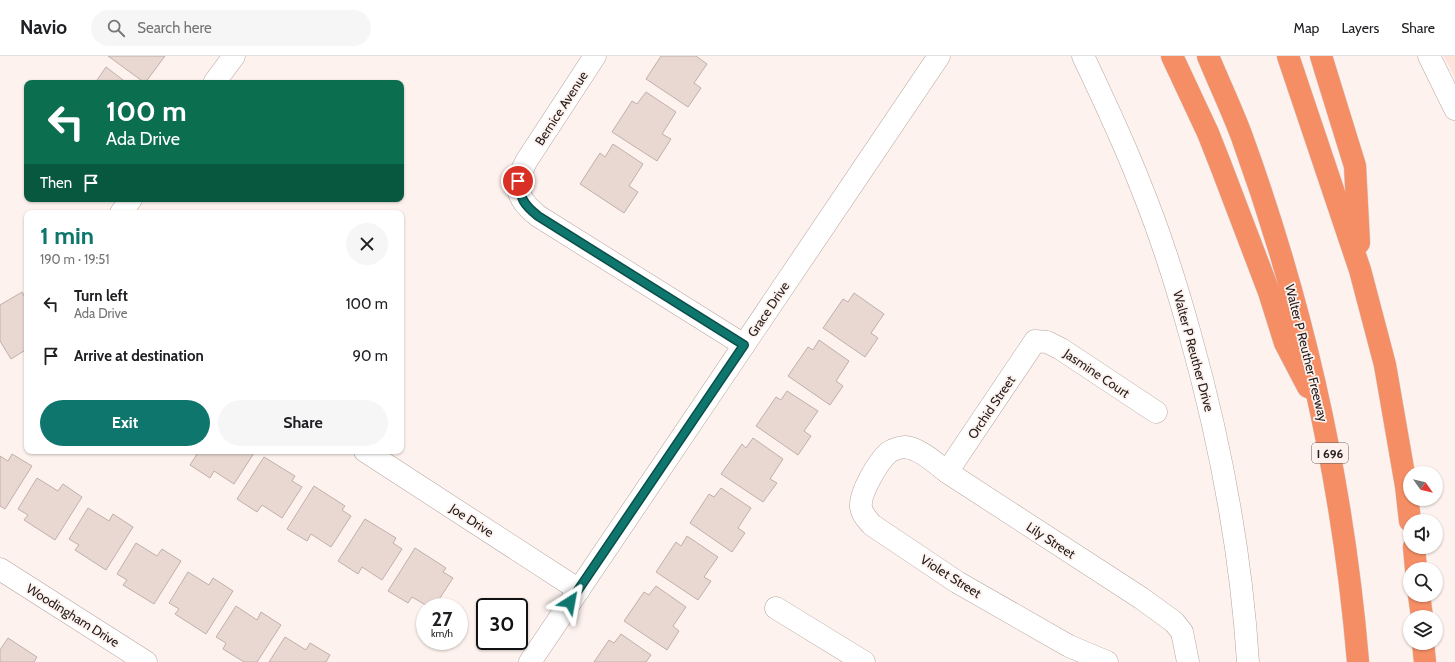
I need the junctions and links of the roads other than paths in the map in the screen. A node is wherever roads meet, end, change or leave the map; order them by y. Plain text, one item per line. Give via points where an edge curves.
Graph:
1 (234, 56) edge
2 (595, 56) edge
3 (939, 56) edge
4 (1083, 56) edge
5 (1172, 56) edge
6 (1208, 56) edge
7 (1288, 56) edge
8 (1321, 56) edge
9 (1429, 56) edge
10 (216, 80) edge
11 (1455, 108) edge
12 (1360, 270) junction
13 (1035, 341) joint
14 (744, 345) junction
15 (1156, 412) dead end
16 (1323, 418) junction
17 (888, 452) joint
18 (370, 454) edge
19 (947, 472) junction
20 (1409, 514) edge
21 (0, 569) edge
22 (578, 590) junction
23 (776, 608) dead end
24 (1423, 650) edge
25 (146, 662) edge
26 (530, 662) edge
27 (864, 662) edge
28 (1107, 662) edge
29 (1188, 662) edge
30 (1248, 662) edge
31 (1358, 662) edge
32 (1424, 662) edge

1 - 10 street
2 - 14 street, Bernice Avenue via 527,160 518,181 526,207
3 - 14 street, Grace Drive
4 - 30 street, Walter P Reuther Drive via 1113,120 1154,220 1201,372 1233,529
5 - 16 highway via 1208,133 1269,292 1285,343
6 - 16 highway, Walter P Reuther Freeway / I 696 via 1241,136 1280,248
7 - 12 highway
8 - 12 highway via 1355,166
9 - 11 street
12 - 20 highway via 1385,365
13 - 15 street, Jasmine Court via 1047,342 1061,349
13 - 19 street, Orchid Street
14 - 22 street, Grace Drive
16 - 31 highway, Walter P Reuther Freeway / I 696 via 1342,525
17 - 19 street, Lily Street via 903,447 914,449
17 - 28 street, Violet Street via 867,486 860,506 863,516 872,525 957,582 1069,646
18 - 22 street, Joe Drive
19 - 29 street, Lily Street via 1174,622 1182,632
21 - 25 street, Woodingham Drive
22 - 26 street, Grace Drive
23 - 27 street
24 - 32 highway

